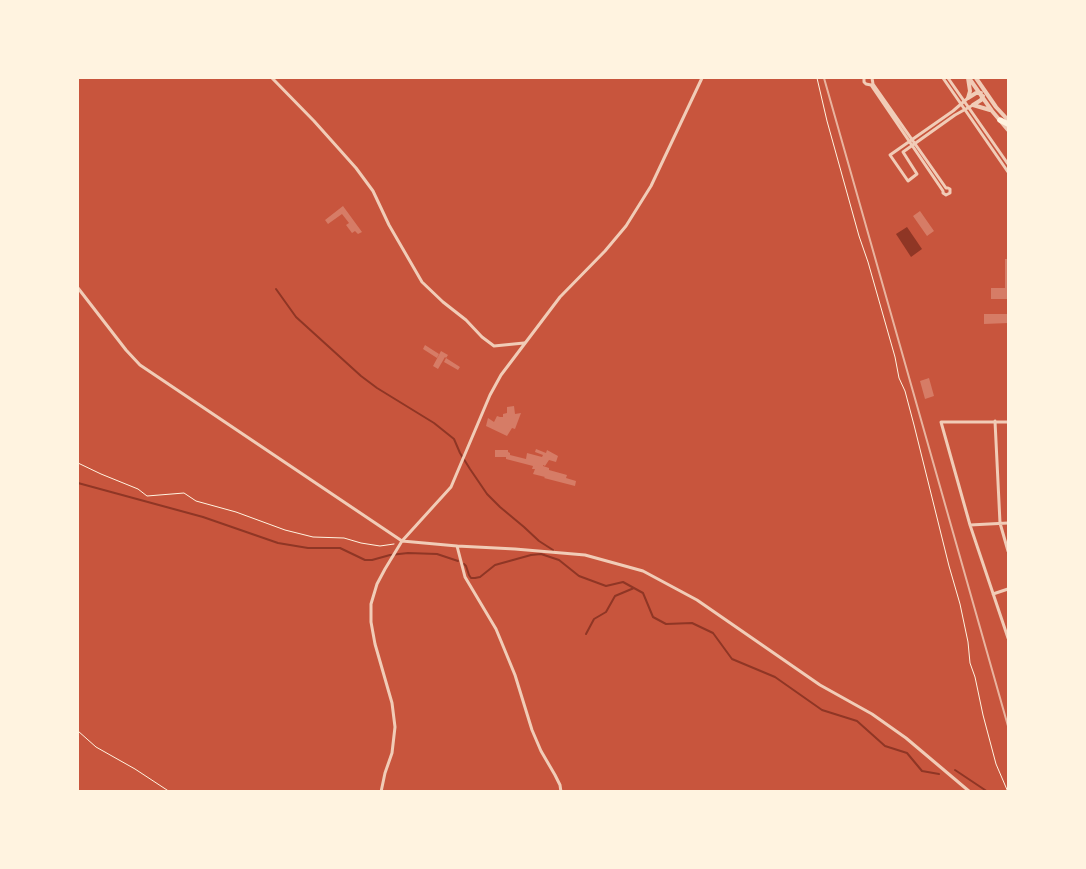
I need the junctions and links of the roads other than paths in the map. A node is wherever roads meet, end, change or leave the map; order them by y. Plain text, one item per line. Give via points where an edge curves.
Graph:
1 (272, 78) edge
2 (702, 78) edge
3 (864, 78) edge
4 (872, 78) edge
5 (943, 78) edge
6 (948, 78) edge
7 (969, 78) edge
8 (976, 78) edge
9 (986, 92) junction
10 (980, 93) junction
11 (982, 98) junction
12 (965, 101) junction
13 (969, 108) junction
14 (992, 111) junction
15 (1006, 121) edge
16 (1008, 130) edge
17 (912, 143) junction
18 (1008, 164) edge
19 (1008, 172) edge
20 (78, 288) edge
21 (525, 343) junction
22 (995, 421) junction
23 (1008, 422) edge
24 (1000, 523) junction
25 (1008, 523) edge
26 (970, 525) junction
27 (402, 541) junction
28 (456, 546) junction
29 (1008, 551) edge
30 (1008, 589) edge
31 (993, 594) junction
32 (1008, 638) edge
33 (381, 792) edge
34 (560, 792) edge
35 (970, 792) edge

1 - 21 street via 350,161 373,191 389,226 430,291 494,346
2 - 21 street via 652,186 626,226 560,296
3 - 17 street
4 - 17 street
5 - 12 street
6 - 12 street
7 - 10 street
7 - 12 street via 970,91
8 - 9 street
9 - 10 street
9 - 11 street
9 - 15 street
10 - 11 street
10 - 12 street
11 - 13 street
11 - 14 street
12 - 13 street
12 - 17 street
13 - 14 street
13 - 17 street
13 - 18 street
13 - 19 street
14 - 15 street
15 - 16 street
17 - 17 street via 890,155 908,181 917,174 903,152
17 - 17 street via 943,193 948,194 950,189
20 - 27 street via 140,365
21 - 27 street via 490,395 451,486
22 - 23 street
22 - 24 street
22 - 26 street via 942,422
24 - 25 street
24 - 26 street
24 - 29 street
26 - 31 street
27 - 28 street
27 - 33 street via 385,569 371,604 375,644 390,692 394,720 392,753
28 - 34 street via 465,577 501,641 532,730 560,785
28 - 35 street via 584,555 643,571 697,600 820,685 872,714
30 - 31 street
31 - 32 street

